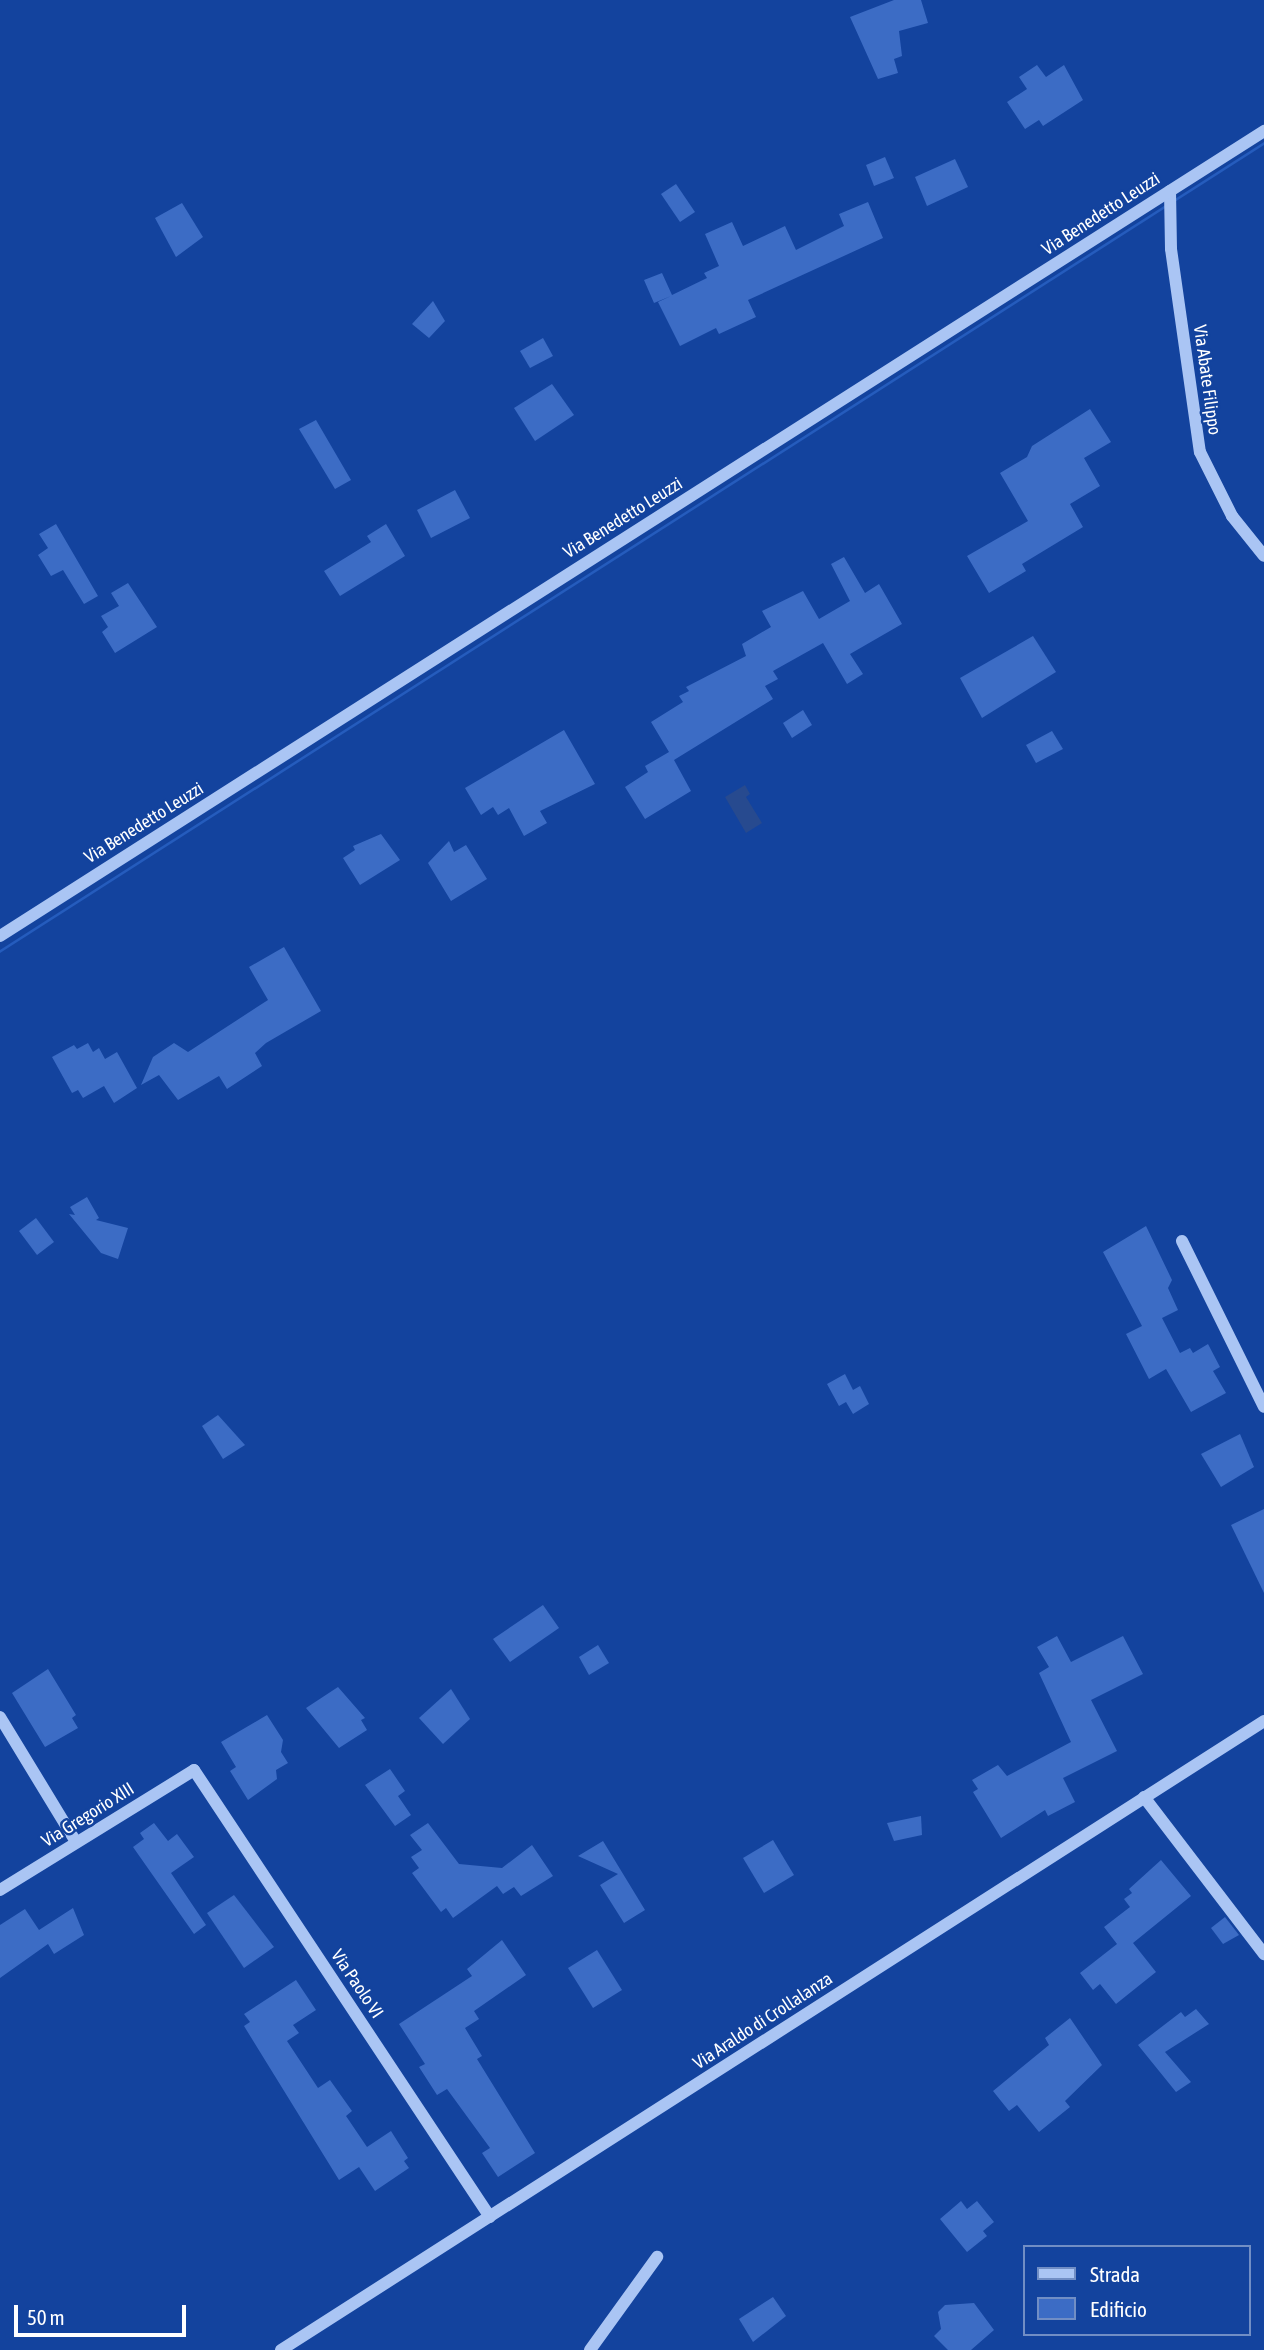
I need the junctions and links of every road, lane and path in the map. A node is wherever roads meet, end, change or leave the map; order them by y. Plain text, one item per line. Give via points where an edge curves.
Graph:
1 (1264, 131) edge
2 (1170, 191) junction
3 (1264, 556) edge
4 (0, 936) edge
5 (1182, 1241) dead end
6 (1264, 1407) edge
7 (0, 1717) edge
8 (1264, 1721) edge
9 (194, 1770) joint
10 (1144, 1797) junction
11 (76, 1842) junction
12 (0, 1891) edge
13 (1264, 1954) edge
14 (490, 2217) junction
15 (657, 2257) dead end
16 (281, 2350) edge
17 (590, 2350) edge

1 - 2 street, Via Benedetto Leuzzi
2 - 3 street, Via Abate Filippo via 1171,249 1200,452 1232,516
2 - 4 street, Via Benedetto Leuzzi
5 - 6 street
7 - 11 street
8 - 10 street, Via Araldo di Crollalanza
9 - 11 street, Via Gregorio XIII
9 - 14 street, Via Paolo VI
10 - 13 street
10 - 14 street, Via Araldo di Crollalanza
11 - 12 street, Via Gregorio XIII
14 - 16 street, Via Araldo di Crollalanza
15 - 17 street

